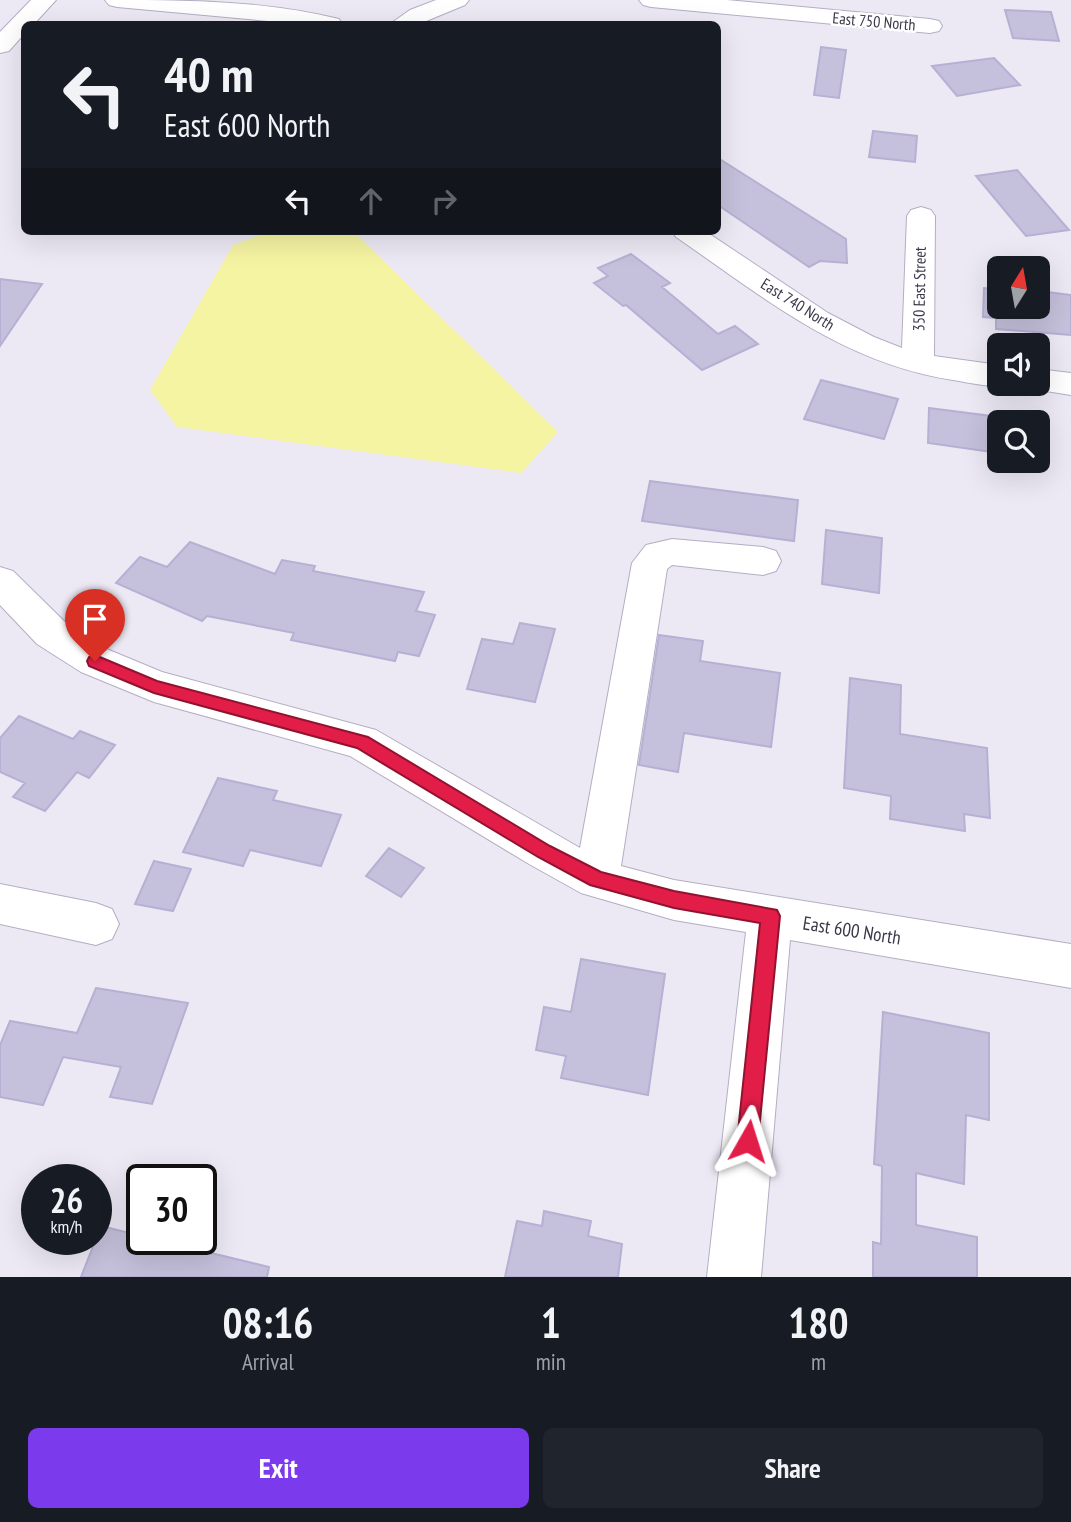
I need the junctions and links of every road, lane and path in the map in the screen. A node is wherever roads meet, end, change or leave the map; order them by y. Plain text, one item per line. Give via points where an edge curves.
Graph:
1 (44, 0) edge
2 (117, 0) edge
3 (457, 0) edge
4 (651, 0) edge
5 (24, 21) edge
6 (317, 21) edge
7 (407, 21) edge
8 (21, 24) edge
9 (930, 26) dead end
10 (0, 46) edge
11 (921, 216) dead end
12 (692, 235) edge
13 (918, 362) junction
14 (987, 374) edge
15 (1050, 381) edge
16 (1071, 384) edge
17 (763, 561) dead end
18 (0, 581) edge
19 (597, 879) junction
20 (0, 904) edge
21 (770, 916) junction
22 (96, 924) dead end
23 (1071, 966) edge
24 (734, 1277) edge

1 - 5 street
2 - 6 street
3 - 7 street
4 - 9 street, East 750 North
8 - 10 street
11 - 13 street, 350 East Street
12 - 13 street, East 740 North via 864,345
13 - 14 street, East 740 North
15 - 16 street
17 - 19 street via 672,552 650,563
18 - 19 street, East 600 North via 51,633 95,661 154,686 362,742
19 - 21 street, East 600 North via 674,900
20 - 22 street
21 - 23 street, East 600 North
21 - 24 street

